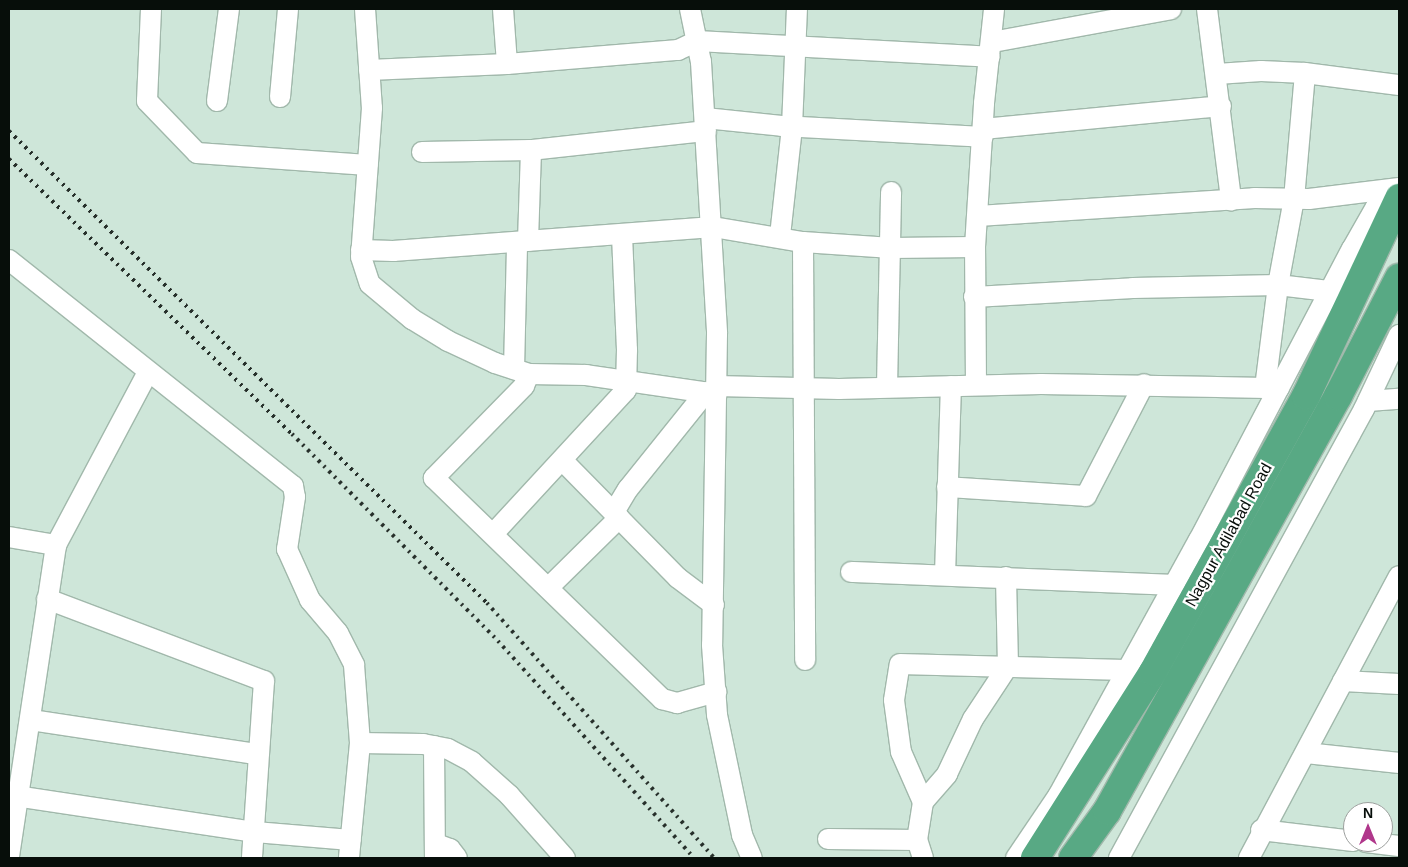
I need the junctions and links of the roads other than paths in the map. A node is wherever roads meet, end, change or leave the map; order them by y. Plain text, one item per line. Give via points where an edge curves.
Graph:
1 (151, 9) edge
2 (229, 9) edge
3 (288, 9) edge
4 (365, 9) edge
5 (503, 9) edge
6 (690, 9) edge
7 (797, 9) edge
8 (994, 9) edge
9 (1170, 9) edge
10 (1208, 9) edge
11 (697, 41) junction
12 (796, 45) junction
13 (991, 49) junction
14 (506, 64) junction
15 (369, 70) junction
16 (1305, 73) junction
17 (1217, 74) junction
18 (1399, 85) edge
19 (280, 98) dead end
20 (217, 102) dead end
21 (1221, 106) junction
22 (706, 124) junction
23 (792, 127) junction
24 (983, 133) junction
25 (530, 150) junction
26 (422, 152) dead end
27 (368, 165) junction
28 (1399, 189) edge
29 (891, 192) dead end
30 (1399, 198) edge
31 (1231, 200) junction
32 (1294, 200) junction
33 (978, 216) junction
34 (713, 227) junction
35 (622, 234) junction
36 (780, 236) junction
37 (522, 241) junction
38 (803, 242) junction
39 (975, 247) junction
40 (892, 248) junction
41 (361, 250) junction
42 (9, 260) edge
43 (1399, 278) edge
44 (1278, 285) junction
45 (1329, 291) junction
46 (974, 297) junction
47 (1399, 335) edge
48 (148, 372) junction
49 (521, 372) junction
50 (626, 381) junction
51 (1144, 384) junction
52 (976, 385) junction
53 (951, 386) junction
54 (887, 387) junction
55 (805, 388) junction
56 (1272, 388) junction
57 (714, 390) junction
58 (1399, 399) edge
59 (1368, 401) junction
60 (563, 461) junction
61 (948, 487) junction
62 (616, 515) junction
63 (493, 534) junction
64 (9, 537) edge
65 (56, 545) junction
66 (851, 572) dead end
67 (945, 574) junction
68 (1399, 576) edge
69 (1006, 577) junction
70 (1172, 586) junction
71 (548, 588) junction
72 (47, 599) junction
73 (1393, 601) edge
74 (714, 605) junction
75 (805, 660) dead end
76 (1008, 666) junction
77 (1125, 670) junction
78 (1343, 681) junction
79 (1399, 684) edge
80 (716, 692) junction
81 (31, 720) junction
82 (360, 743) junction
83 (434, 746) junction
84 (1306, 753) junction
85 (257, 754) junction
86 (1399, 763) edge
87 (13, 795) edge
88 (923, 802) junction
89 (1261, 830) junction
90 (254, 832) junction
91 (828, 839) dead end
92 (1343, 840) edge
93 (350, 849) edge
94 (920, 849) edge
95 (435, 851) edge
96 (9, 856) edge
97 (252, 858) edge
98 (457, 858) edge
99 (565, 858) edge
100 (752, 858) edge
101 (1016, 858) edge
102 (1034, 858) edge
103 (1073, 858) edge
104 (1119, 858) edge
105 (1248, 858) edge

1 - 27 street via 147,101 197,153
2 - 20 street
3 - 19 street
4 - 15 street
5 - 14 street
6 - 11 street
7 - 12 street
8 - 13 street
9 - 13 street
10 - 17 street
11 - 12 street
11 - 14 street via 678,50
11 - 22 street
12 - 13 street
12 - 23 street
13 - 24 street
14 - 15 street
15 - 27 street via 372,108
16 - 17 street via 1260,71
16 - 18 street
16 - 32 street
17 - 21 street
21 - 24 street
21 - 31 street
22 - 23 street
22 - 25 street
22 - 34 street
23 - 24 street
23 - 36 street
24 - 33 street
25 - 26 street
25 - 37 street
27 - 41 street
28 - 32 street
28 - 45 street via 1376,208
29 - 40 street
30 - 102 highway, Nagpur Adilabad Road via 1306,396 1153,672
31 - 32 street
31 - 33 street
32 - 44 street
33 - 39 street
34 - 35 street
34 - 36 street
34 - 57 street
35 - 37 street
35 - 50 street
36 - 38 street
37 - 41 street via 392,251
37 - 49 street
38 - 40 street
38 - 55 street
39 - 40 street
39 - 46 street
40 - 54 street
41 - 49 street via 370,284 412,319 448,341
42 - 48 street
43 - 103 highway, Nagpur Adilabad Road via 1334,405 1112,803
44 - 45 street
44 - 46 street via 1133,288
44 - 56 street
45 - 56 street
46 - 52 street
47 - 59 street
48 - 65 street
48 - 82 street via 265,460 293,486 295,497 287,549 310,600 338,633 354,665
49 - 50 street
49 - 63 street via 524,386 434,478
50 - 57 street
50 - 60 street via 626,390
51 - 52 street
51 - 56 street
51 - 61 street via 1086,496
52 - 53 street
53 - 54 street
53 - 61 street
54 - 55 street
55 - 57 street
55 - 75 street
56 - 70 street
57 - 62 street via 640,474
57 - 74 street
58 - 59 street
59 - 104 street
60 - 62 street
60 - 63 street
61 - 67 street
62 - 71 street
62 - 74 street via 678,578
63 - 71 street
64 - 65 street
65 - 72 street
66 - 67 street
67 - 69 street
68 - 73 street
69 - 70 street
69 - 76 street
70 - 77 street
71 - 80 street via 662,699 677,703
72 - 81 street
72 - 85 street via 264,681
73 - 78 street
74 - 80 street
76 - 77 street
76 - 88 street via 973,719 948,774
76 - 88 street via 900,664 894,700 901,752
77 - 101 street via 1058,796
78 - 79 street
78 - 84 street
80 - 100 street via 732,793
81 - 85 street
81 - 87 street
82 - 83 street
82 - 93 street
83 - 95 street
83 - 99 street via 472,762 509,795
84 - 86 street
84 - 89 street
85 - 90 street
87 - 90 street
87 - 96 street
88 - 94 street
89 - 92 street
89 - 105 street
90 - 93 street
90 - 97 street
91 - 94 street
95 - 98 street via 450,849

